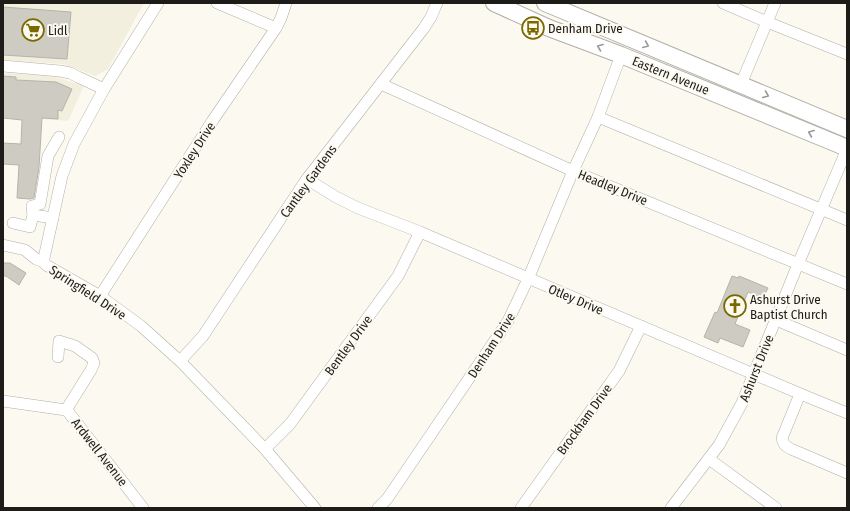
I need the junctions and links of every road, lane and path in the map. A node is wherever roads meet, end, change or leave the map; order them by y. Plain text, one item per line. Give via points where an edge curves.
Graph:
1 (158, 3) edge
2 (217, 3) edge
3 (286, 3) edge
4 (437, 3) edge
5 (494, 3) edge
6 (545, 3) edge
7 (723, 3) edge
8 (775, 3) edge
9 (767, 22) junction
10 (276, 28) junction
11 (847, 54) edge
12 (621, 55) junction
13 (3, 66) edge
14 (381, 84) junction
15 (741, 84) junction
16 (104, 89) junction
17 (598, 117) junction
18 (847, 129) edge
19 (59, 137) dead end
20 (847, 148) edge
21 (573, 171) junction
22 (307, 179) junction
23 (821, 210) junction
24 (33, 216) junction
25 (53, 218) junction
26 (847, 220) edge
27 (13, 223) dead end
28 (420, 232) junction
29 (3, 245) edge
30 (44, 262) junction
31 (798, 264) junction
32 (528, 278) junction
33 (847, 284) edge
34 (100, 296) junction
35 (776, 320) junction
36 (642, 326) junction
37 (847, 350) edge
38 (58, 357) dead end
39 (180, 361) junction
40 (753, 374) junction
41 (800, 394) junction
42 (3, 401) edge
43 (66, 410) junction
44 (847, 413) edge
45 (265, 449) junction
46 (709, 459) junction
47 (847, 472) edge
48 (143, 508) edge
49 (315, 508) edge
50 (378, 508) edge
51 (520, 508) edge
52 (671, 508) edge
53 (776, 508) edge

1 - 16 street, Springfield Drive
2 - 10 street
3 - 10 street, Yoxley Drive
4 - 14 street, Cantley Gardens via 424,28
12 -> 5 highway, Eastern Avenue via 549,28
6 -> 15 highway, Eastern Avenue
7 - 9 street
8 - 9 street
9 - 11 street
9 - 15 street
10 - 34 street, Yoxley Drive via 213,120
12 - 17 street, Denham Drive
20 -> 12 highway, Eastern Avenue
13 - 16 street via 60,71
14 - 21 street, Headley Drive
14 - 22 street, Cantley Gardens
15 -> 18 highway, Eastern Avenue
16 - 25 street, Springfield Drive via 74,144 62,176
17 - 21 street, Denham Drive
17 - 23 street
19 - 24 street via 48,156 40,204 32,206
20 - 23 street, Ashurst Drive
21 - 31 street, Headley Drive
21 - 32 street, Denham Drive
22 - 28 street, Otley Drive via 336,198
22 - 39 street, Cantley Gardens via 203,336
23 - 26 street
23 - 31 street, Ashurst Drive
24 - 25 street
24 - 27 street via 30,227
25 - 30 street, Springfield Drive
28 - 32 street, Otley Drive
28 - 45 street, Bentley Drive via 398,276 290,424
29 - 30 street via 25,250
30 - 34 street, Springfield Drive
31 - 33 street, Headley Drive
31 - 35 street, Ashurst Drive
32 - 36 street, Otley Drive
32 - 50 street, Denham Drive via 508,321 387,499
34 - 39 street, Springfield Drive via 141,326
35 - 37 street
35 - 40 street, Ashurst Drive
36 - 40 street, Otley Drive
36 - 51 street, Brockham Drive via 619,371
38 - 43 street via 59,341 75,346 92,358 94,363
39 - 45 street, Springfield Drive
40 - 41 street, Otley Drive
40 - 46 street, Ashurst Drive via 742,403
41 - 44 street, Otley Drive
41 - 47 street via 782,438 783,443 791,449
42 - 43 street, Ardwell Avenue
43 - 48 street, Ardwell Avenue
45 - 49 street, Springfield Drive
46 - 52 street, Ashurst Drive
46 - 53 street

